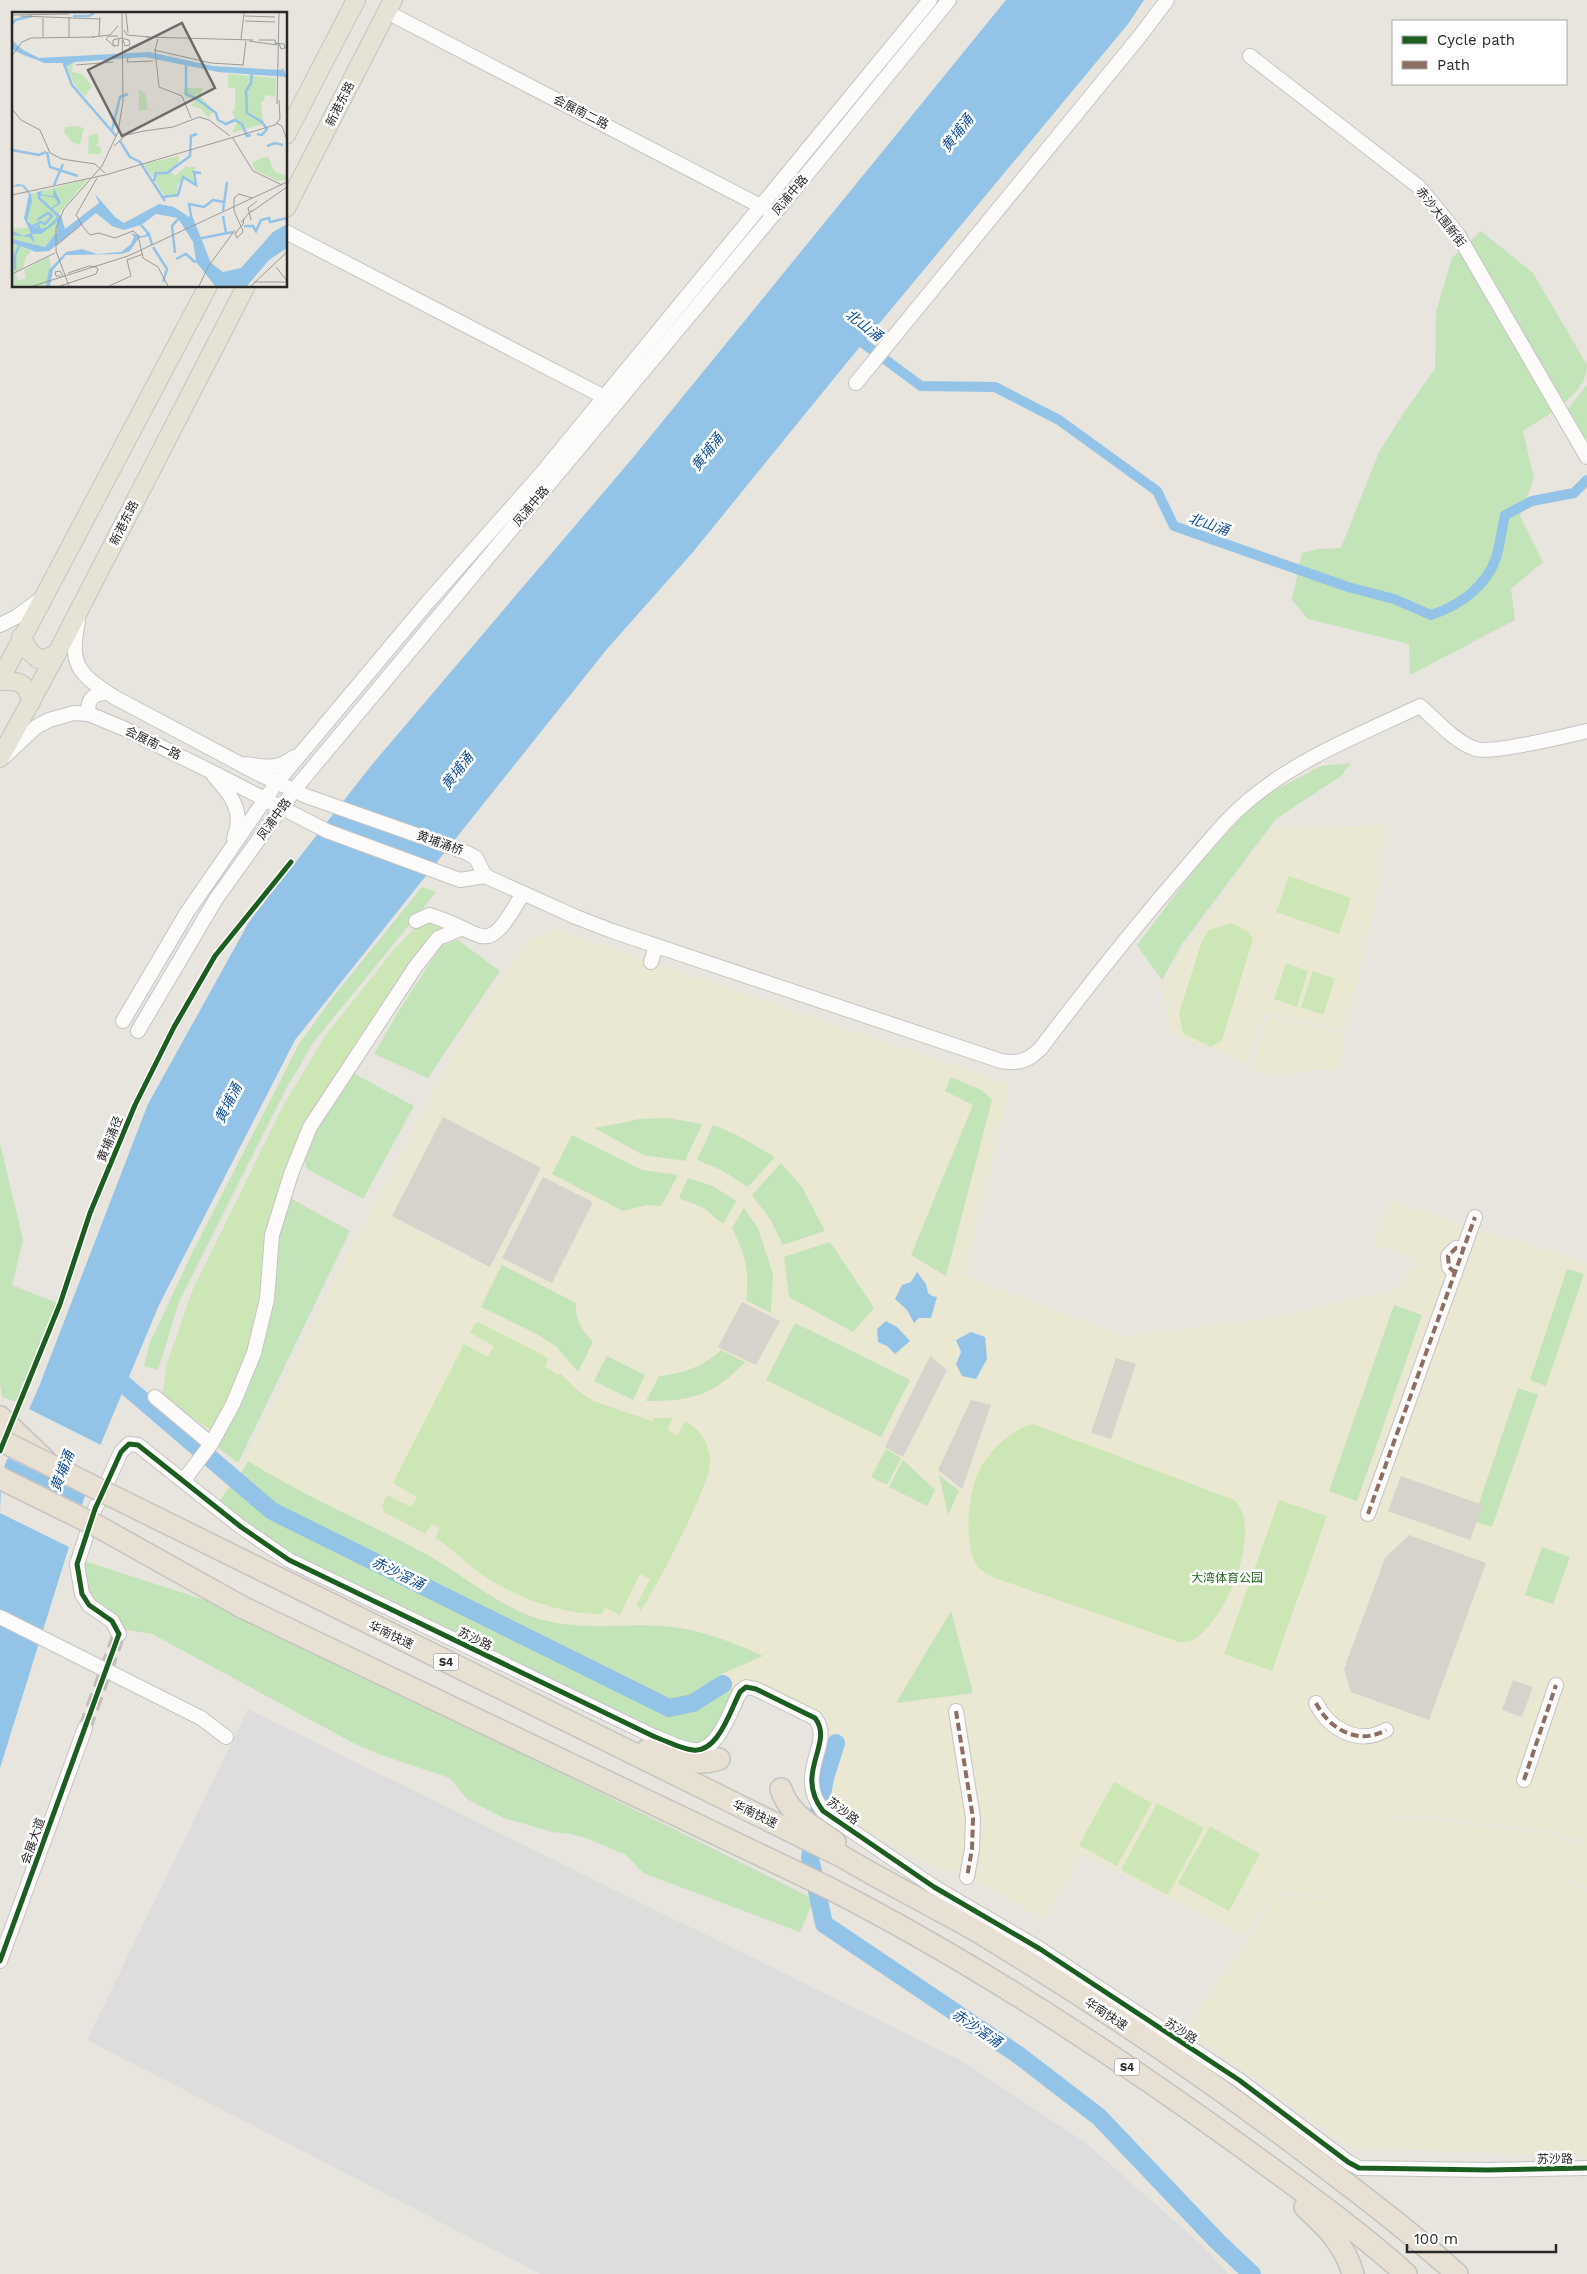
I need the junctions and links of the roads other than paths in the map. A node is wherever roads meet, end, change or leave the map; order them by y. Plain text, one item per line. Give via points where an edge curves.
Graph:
1 (356, 0) edge
2 (930, 0) edge
3 (949, 0) edge
4 (1167, 0) edge
5 (390, 6) edge
6 (1250, 56) dead end
7 (288, 131) edge
8 (288, 204) edge
9 (762, 205) junction
10 (774, 214) junction
11 (288, 233) edge
12 (207, 288) edge
13 (245, 288) edge
14 (856, 383) dead end
15 (605, 395) junction
16 (616, 404) junction
17 (1587, 457) edge
18 (41, 599) junction
19 (80, 609) junction
20 (0, 625) edge
21 (22, 638) junction
22 (57, 653) junction
23 (0, 681) edge
24 (107, 693) junction
25 (31, 702) junction
26 (89, 714) junction
27 (1587, 732) edge
28 (302, 750) junction
29 (0, 760) edge
30 (235, 762) junction
31 (208, 770) junction
32 (277, 782) junction
33 (294, 790) junction
34 (265, 799) junction
35 (323, 801) joint
36 (282, 807) junction
37 (226, 856) junction
38 (485, 876) junction
39 (523, 893) junction
40 (416, 921) dead end
41 (461, 929) junction
42 (656, 946) junction
43 (651, 962) dead end
44 (123, 1021) dead end
45 (138, 1031) dead end
46 (1475, 1217) dead end
47 (155, 1397) dead end
48 (1, 1426) edge
49 (211, 1444) junction
50 (0, 1478) edge
51 (184, 1480) junction
52 (0, 1487) edge
53 (37, 1496) junction
54 (1368, 1514) dead end
55 (0, 1617) edge
56 (118, 1634) dead end
57 (1556, 1684) dead end
58 (1316, 1702) dead end
59 (956, 1711) dead end
60 (85, 1728) tunnel mouth
61 (578, 1728) junction
62 (1386, 1730) dead end
63 (226, 1737) dead end
64 (719, 1759) dead end
65 (1524, 1780) dead end
66 (783, 1796) dead end
67 (844, 1853) junction
68 (967, 1878) dead end
69 (0, 1961) edge
70 (1235, 2142) junction
71 (1587, 2168) edge
72 (1353, 2274) edge
73 (1406, 2274) edge
74 (1457, 2274) edge

1 - 7 main road
2 - 9 street, 凤浦中路
3 - 10 street, 凤浦中路
4 - 14 street
5 - 8 main road, 新港东路
5 - 9 street, 会展南二路
6 - 17 street, 赤沙大围新街 via 1419,187 1457,233
9 - 10 street, 会展南二路
9 - 15 street, 凤浦中路
10 - 16 street, 凤浦中路
11 - 15 street
12 - 18 main road
13 - 19 main road, 新港东路
15 - 16 street
15 - 28 street, 凤浦中路 via 541,474
16 - 33 street, 凤浦中路
18 - 20 street via 16,618
18 - 21 main road
19 - 22 main road, 新港东路
19 - 24 street, 会展南一路 via 74,656 85,676
21 - 22 main road via 38,659
21 - 23 main road
22 - 25 main road, 新港东路
23 - 25 main road via 14,681 27,687
24 - 26 street via 98,693 90,699
24 - 30 street, 会展南一路
25 - 29 main road, 新港东路
26 - 29 street, 会展南一路 via 61,716 36,727
26 - 31 street, 会展南一路
27 - 42 street via 1483,750 1465,743 1420,706 1337,746 1266,787 1232,815 1109,960 1041,1048 1025,1062 1001,1061
28 - 30 street via 284,765
28 - 32 street, 凤浦中路
30 - 32 street, 会展南一路
31 - 34 street, 会展南一路
31 - 37 street via 236,804 236,836
32 - 33 street, 会展南一路
32 - 34 street, 凤浦中路
33 - 35 street, 会展南一路
33 - 36 street, 凤浦中路
34 - 36 street, 会展南一路
34 - 37 street, 凤浦中路
35 - 38 street, 黄埔涌桥 via 465,852 476,858
36 - 38 street, 会展南一路 via 309,824 460,880
36 - 45 street, 凤浦中路 via 199,926
37 - 44 street, 凤浦中路 via 186,914
38 - 39 street
39 - 41 street via 506,923 494,936 484,937
39 - 42 street via 576,917
40 - 41 street via 429,915
41 - 49 street via 438,938 416,966 310,1127 272,1235 267,1299 254,1353 233,1404
42 - 43 street
46 - 54 street
47 - 49 street
48 - 61 highway, 华南快速 / S4, bridge via 51,1466
49 - 51 street
50 - 53 highway, S4, bridge
51 - 56 street, 苏沙路 via 138,1444 128,1444 121,1452 95,1509 78,1564 82,1594 89,1605 112,1621
51 - 71 street, 苏沙路 via 248,1532 289,1560 655,1737 692,1750 703,1750 716,1739 740,1692 746,1687 756,1688 816,1718 821,1725 822,1736 812,1770 811,1788 819,1806 934,1887 1040,1949 1239,2080 1360,2168
52 - 53 highway, bridge
53 - 70 highway, S4, bridge via 99,1527 242,1608 829,1888 1012,1993 1143,2077
55 - 63 street, bridge via 201,1718
57 - 65 street
58 - 62 street via 1328,1722 1346,1733 1374,1736
59 - 68 street via 973,1818
60 - 69 street, 会展大道
61 - 64 highway via 671,1757 706,1763
61 - 67 highway, 华南快速 / S4 via 782,1828
66 - 67 highway via 797,1816
67 - 74 highway, 华南快速 / S4 via 1036,1968 1173,2057 1285,2137 1401,2226
70 - 72 highway via 1338,2240
70 - 73 highway, S4

